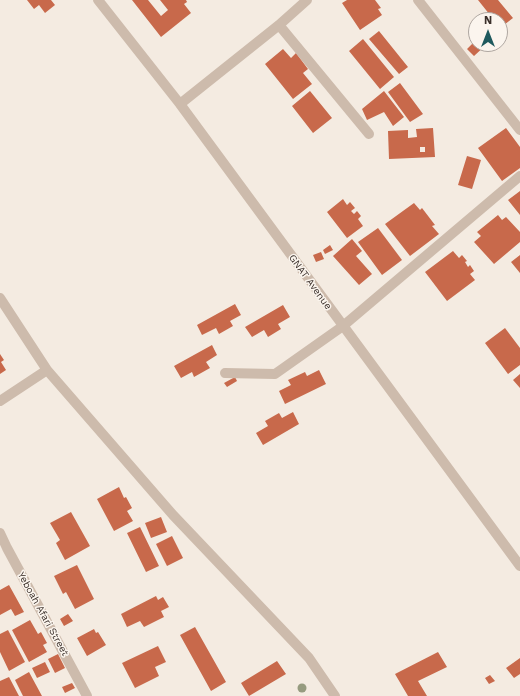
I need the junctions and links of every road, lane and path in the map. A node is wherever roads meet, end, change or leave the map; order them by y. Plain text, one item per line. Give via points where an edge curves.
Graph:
1 (98, 0) edge
2 (307, 0) edge
3 (418, 0) edge
4 (279, 25) junction
5 (180, 104) junction
6 (520, 130) edge
7 (368, 134) dead end
8 (520, 176) edge
9 (0, 298) edge
10 (343, 326) junction
11 (47, 370) junction
12 (225, 373) dead end
13 (0, 401) edge
14 (0, 533) edge
15 (520, 547) edge
16 (3, 550) edge
17 (513, 556) junction
18 (520, 566) edge
19 (87, 696) edge
20 (335, 696) edge

1 - 5 street, GNAT Avenue
2 - 4 street
3 - 6 street
4 - 5 street
4 - 7 street
5 - 10 street, GNAT Avenue
8 - 10 street
9 - 11 street
10 - 12 street via 275,374
10 - 17 street, GNAT Avenue
11 - 13 street
11 - 20 street via 173,515 309,658
14 - 16 street, Yeboah Afari Street
15 - 17 street
16 - 19 street, Yeboah Afari Street
17 - 18 street, GNAT Avenue

